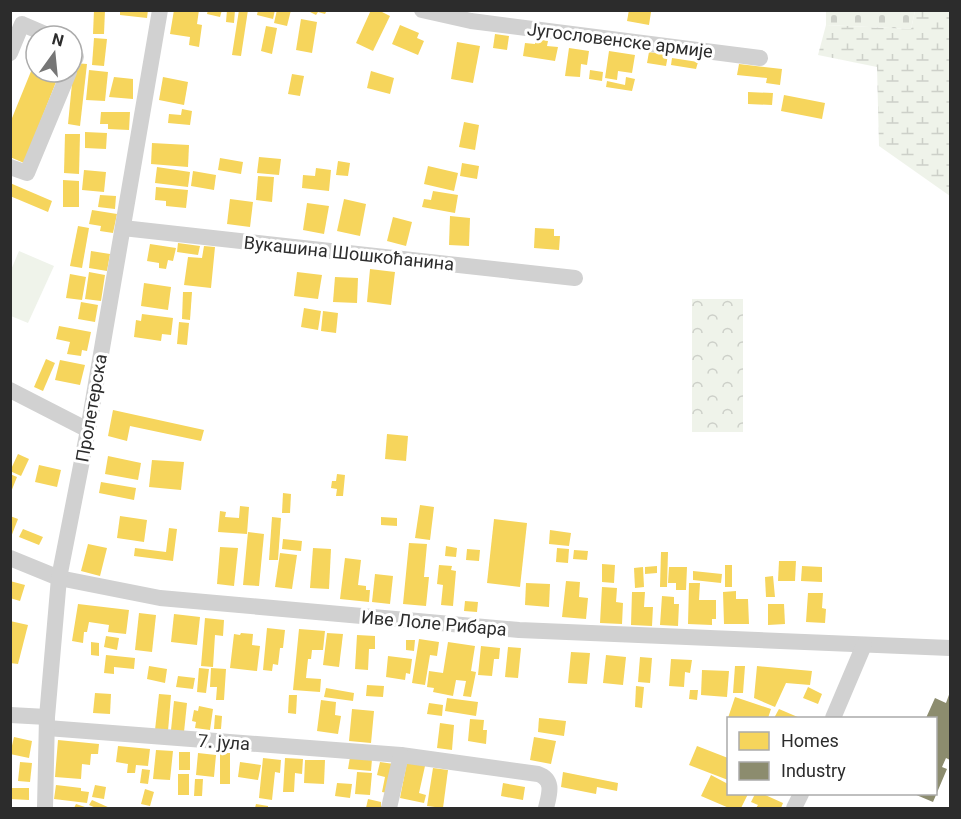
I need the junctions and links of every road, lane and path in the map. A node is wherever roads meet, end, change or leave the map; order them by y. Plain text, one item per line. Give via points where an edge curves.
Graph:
1 (160, 10) edge
2 (423, 10) edge
3 (478, 16) edge
4 (24, 25) edge
5 (10, 53) edge
6 (760, 58) dead end
7 (64, 84) edge
8 (10, 167) edge
9 (123, 228) junction
10 (575, 278) dead end
11 (10, 390) edge
12 (88, 430) junction
13 (10, 558) edge
14 (59, 578) junction
15 (864, 645) junction
16 (951, 648) edge
17 (10, 715) edge
18 (833, 717) edge
19 (47, 723) junction
20 (401, 755) junction
21 (45, 808) edge
22 (389, 808) edge
23 (546, 808) edge

1 - 9 street, Пролетерска
2 - 3 street, Југословенске армије
3 - 6 street, Југословенске армије
4 - 5 street
7 - 8 street via 27,173
9 - 10 street, Вукашина Шошкоћанина
9 - 12 street, Пролетерска
11 - 12 street
12 - 14 street, Пролетерска
13 - 14 street, Иве Лоле Рибара
14 - 15 street, Иве Лоле Рибара via 160,598 519,630
14 - 19 street, Пролетерска
15 - 16 street, Иве Лоле Рибара
15 - 18 street
17 - 19 street, 7. јула
19 - 20 street, 7. јула
19 - 21 street, Пролетерска
20 - 22 street
20 - 23 street, 7. јула via 538,774 548,780

